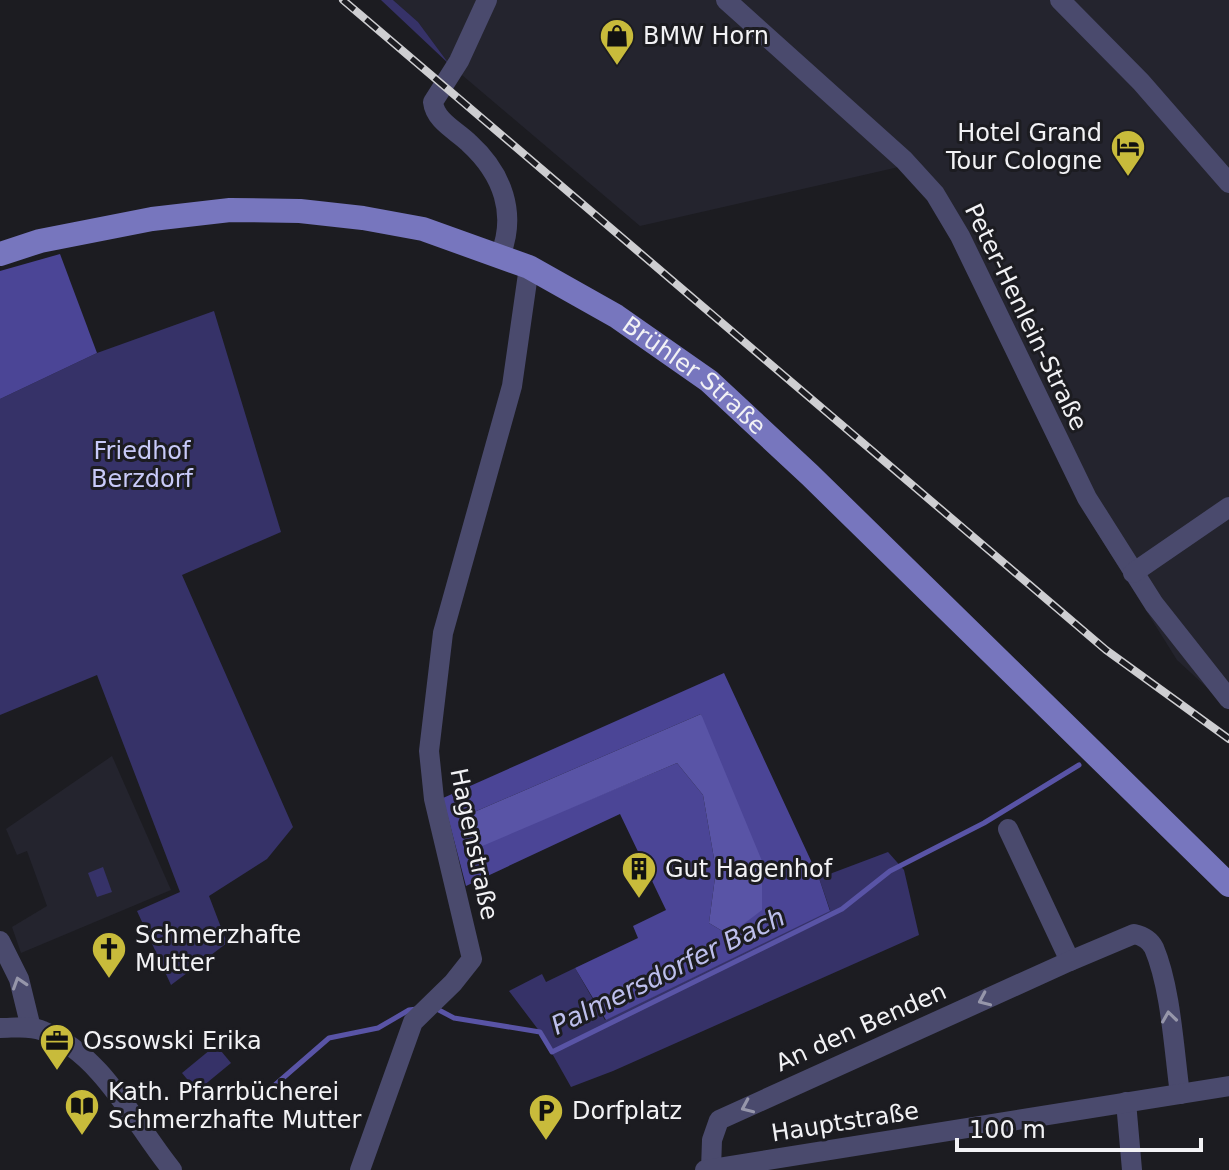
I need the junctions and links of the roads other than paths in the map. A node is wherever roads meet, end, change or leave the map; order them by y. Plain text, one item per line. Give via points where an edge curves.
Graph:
1 (487, 0) edge
2 (726, 0) edge
3 (1060, 0) edge
4 (1229, 183) edge
5 (0, 254) edge
6 (500, 256) junction
7 (529, 267) junction
8 (1229, 507) edge
9 (1133, 573) junction
10 (1229, 699) edge
11 (1008, 829) dead end
12 (1229, 885) edge
13 (0, 941) edge
14 (1070, 961) junction
15 (0, 1028) edge
16 (31, 1028) junction
17 (1229, 1086) edge
18 (1180, 1094) junction
19 (1126, 1102) junction
20 (166, 1168) edge
21 (360, 1170) edge
22 (708, 1170) edge
23 (1132, 1170) edge

1 - 6 street via 433,108 498,178 509,235
2 - 9 street, Peter-Henlein-Straße via 935,194 1087,498
3 - 4 street
5 - 6 main road, Brühler Straße via 96,229 230,210 363,218 423,229
6 - 7 main road, Brühler Straße
7 - 12 main road, Brühler Straße via 616,316 709,381
7 - 21 street, Hagenstraße via 512,386 443,633 429,751 434,799 472,959 413,1022
8 - 9 street
9 - 10 street, Peter-Henlein-Straße
11 - 14 street
16 -> 13 street via 19,979
18 -> 14 street, An den Benden via 1154,947 1134,934
14 -> 22 street, An den Benden via 719,1120
15 - 16 street
16 - 20 street via 43,1030 92,1065
17 - 18 street, Hauptstraße
18 - 19 street, Hauptstraße
19 - 22 street, Hauptstraße
19 - 23 street

